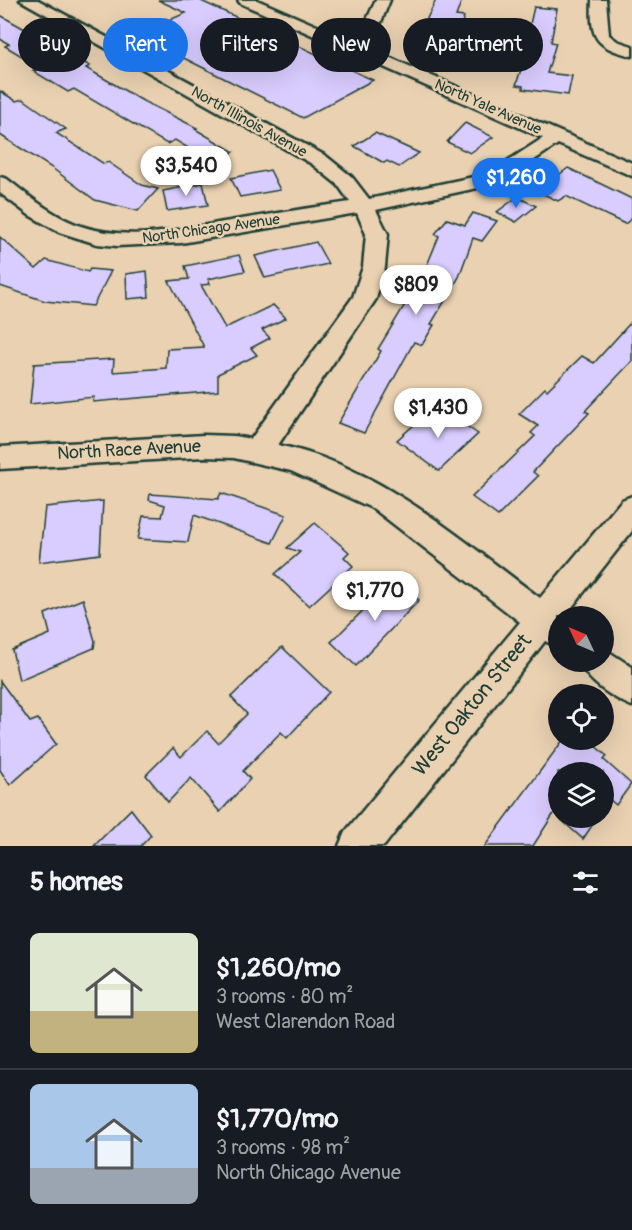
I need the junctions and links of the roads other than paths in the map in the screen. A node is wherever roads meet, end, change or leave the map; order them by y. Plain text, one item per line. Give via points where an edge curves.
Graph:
1 (60, 0) edge
2 (245, 0) edge
3 (383, 0) edge
4 (599, 0) edge
5 (34, 4) edge
6 (375, 18) edge
7 (311, 29) edge
8 (632, 51) edge
9 (391, 64) edge
10 (557, 137) junction
11 (632, 170) edge
12 (0, 183) edge
13 (364, 206) junction
14 (258, 452) junction
15 (0, 459) edge
16 (632, 509) edge
17 (563, 606) edge
18 (548, 623) edge
19 (548, 627) edge
20 (610, 672) edge
21 (632, 689) edge
22 (359, 846) edge

1 - 5 street
2 - 7 street, North Yale Avenue
3 - 6 street
4 - 8 street via 598,32 606,44
5 - 13 street, North Illinois Avenue via 319,160 345,181
9 - 10 street, North Yale Avenue
10 - 11 street, North Yale Avenue
10 - 13 street, North Chicago Avenue via 484,181
12 - 13 street, North Chicago Avenue via 51,221 78,233 108,238 183,236
13 - 14 street, North Illinois Avenue via 377,234 374,267 364,299
14 - 15 street, North Race Avenue via 234,447 177,446
14 - 18 street via 294,460 384,500
16 - 17 street, West Oakton Street
19 - 22 street, West Oakton Street
20 - 21 street

